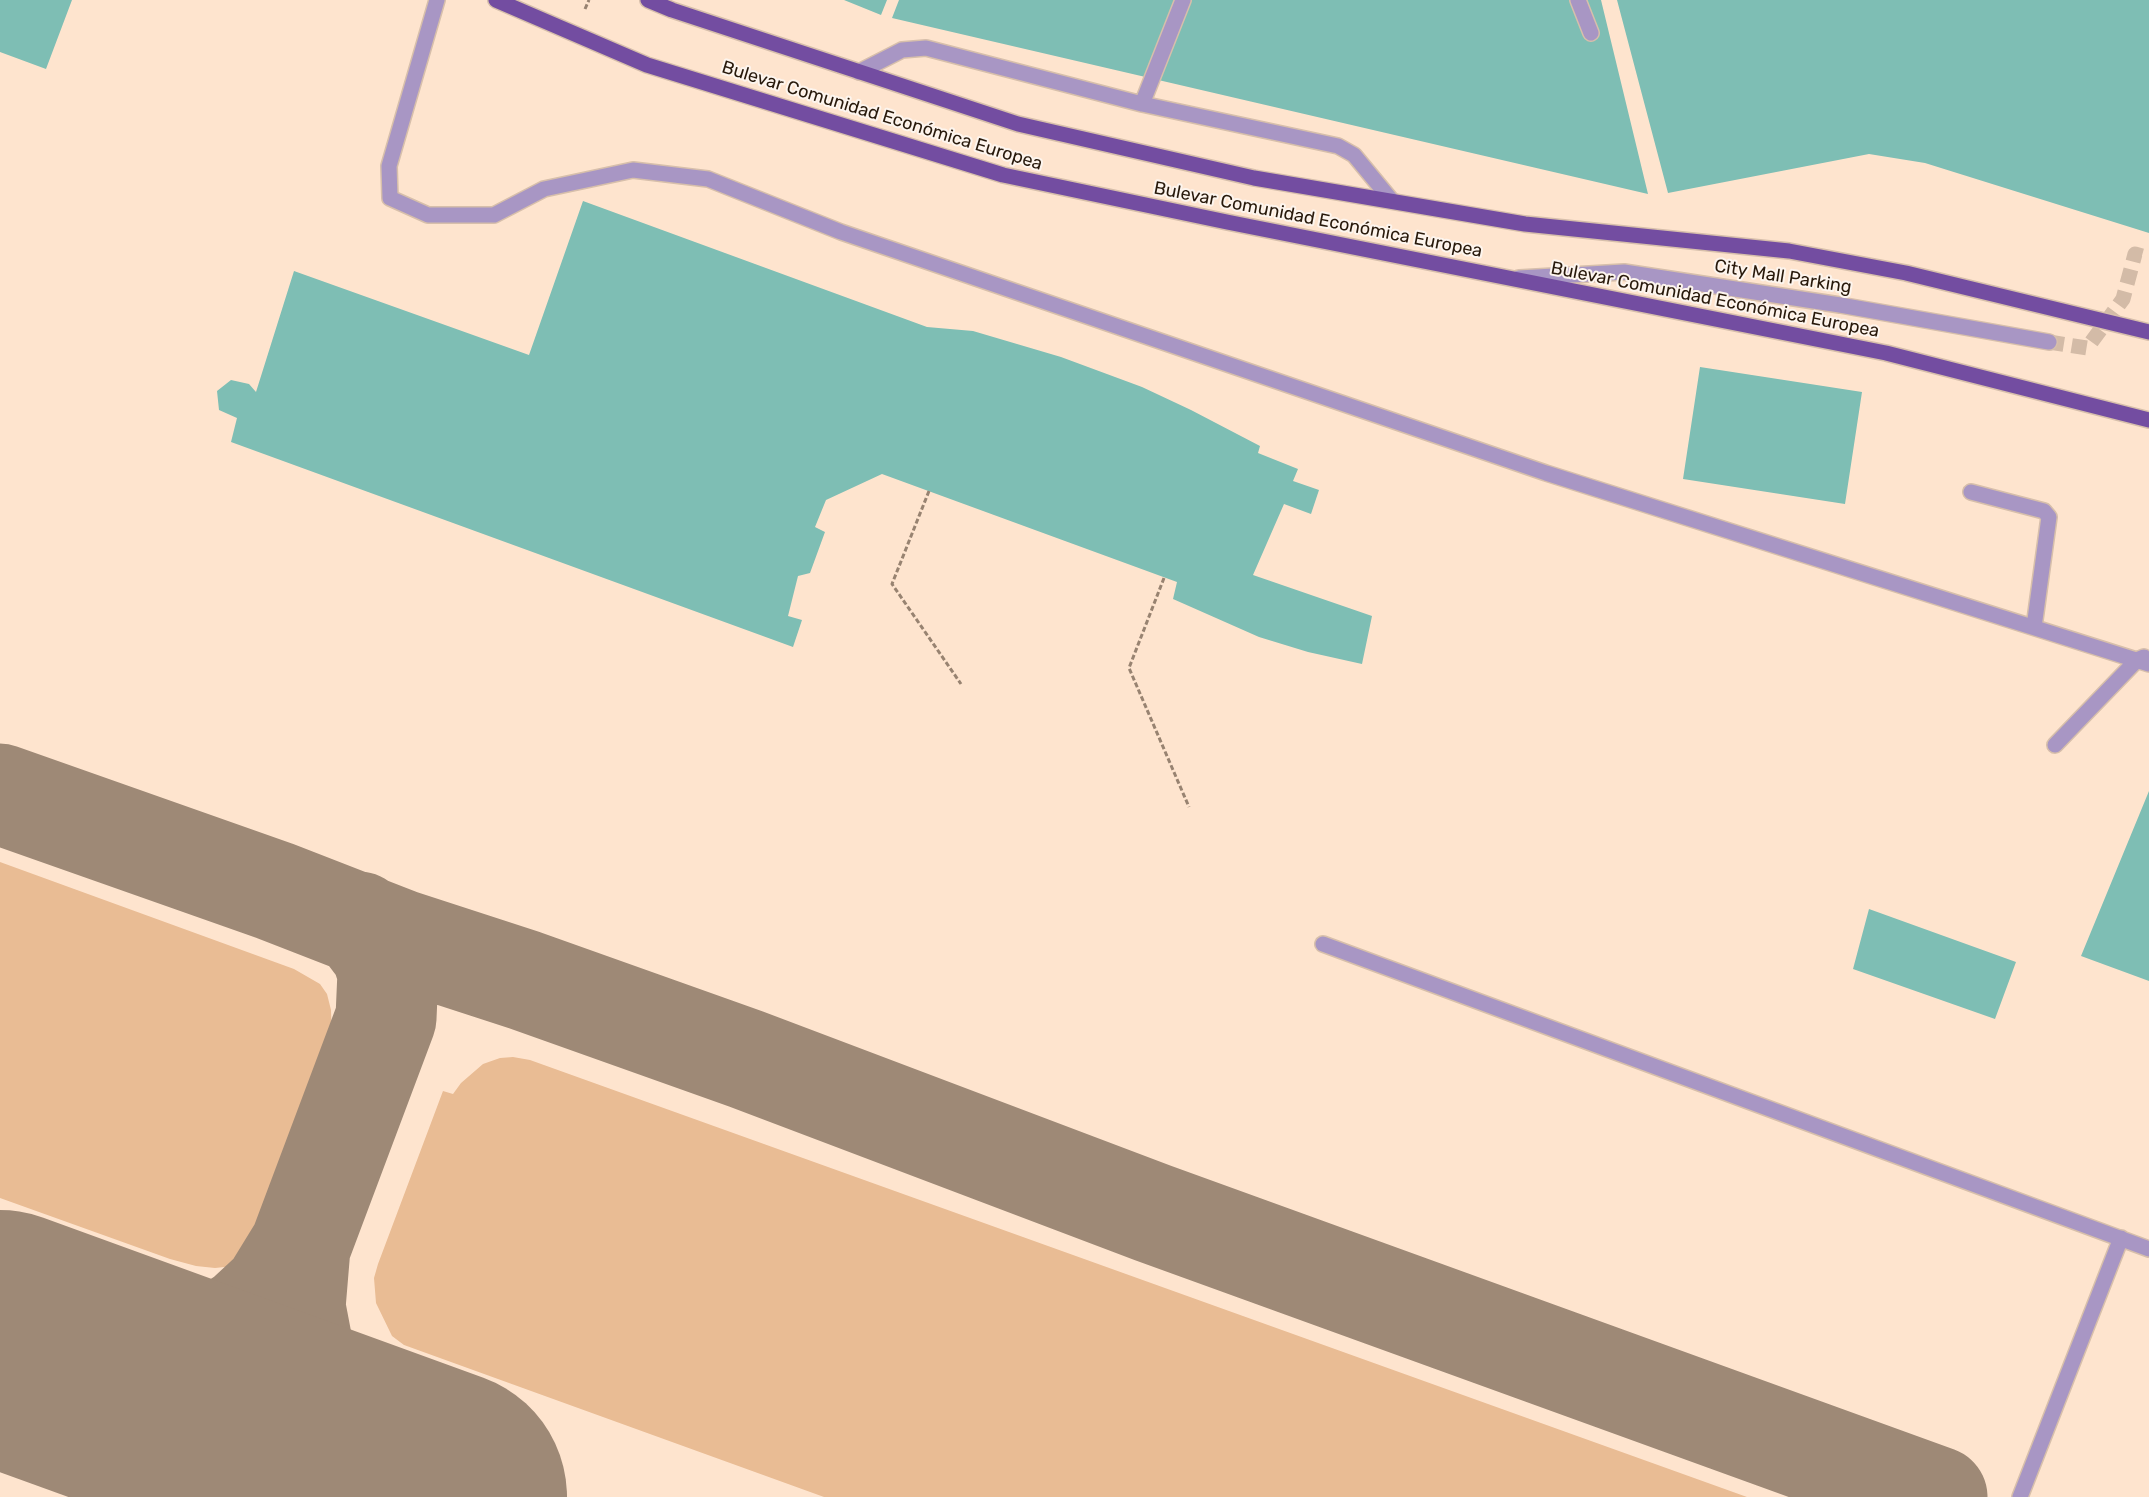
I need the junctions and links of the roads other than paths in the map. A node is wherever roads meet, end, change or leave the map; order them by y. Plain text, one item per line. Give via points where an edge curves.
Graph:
1 (437, 0) edge
2 (496, 0) edge
3 (648, 0) edge
4 (1184, 0) edge
5 (1578, 0) edge
6 (1591, 33) dead end
7 (859, 72) junction
8 (1142, 104) junction
9 (1392, 201) junction
10 (1510, 278) junction
11 (2149, 332) edge
12 (2049, 342) tunnel mouth
13 (2149, 420) edge
14 (1971, 492) dead end
15 (2034, 627) junction
16 (2145, 660) edge
17 (2055, 745) dead end
18 (1323, 944) dead end
19 (2121, 1238) junction
20 (2149, 1249) edge
21 (2020, 1497) edge

1 - 15 lane via 389,166 390,198 428,215 494,215 544,189 633,170 708,179 841,232 1508,460
2 - 10 main road, Bulevar Comunidad Económica Europea via 647,65 1003,175
3 - 7 main road, Bulevar Comunidad Económica Europea
4 - 8 lane
5 - 6 lane
7 - 8 lane via 902,50 926,48
7 - 9 main road, Bulevar Comunidad Económica Europea via 1018,124 1254,178
8 - 9 lane via 1338,146 1354,155
9 - 11 main road, Bulevar Comunidad Económica Europea via 1525,224 1789,251 1906,273
10 - 12 lane, City Mall Parking via 1624,272 1840,304
10 - 13 main road, Bulevar Comunidad Económica Europea via 1886,353
14 - 15 lane via 2044,510 2049,517
15 - 16 lane
16 - 17 lane
18 - 19 lane
19 - 20 lane
19 - 21 lane

